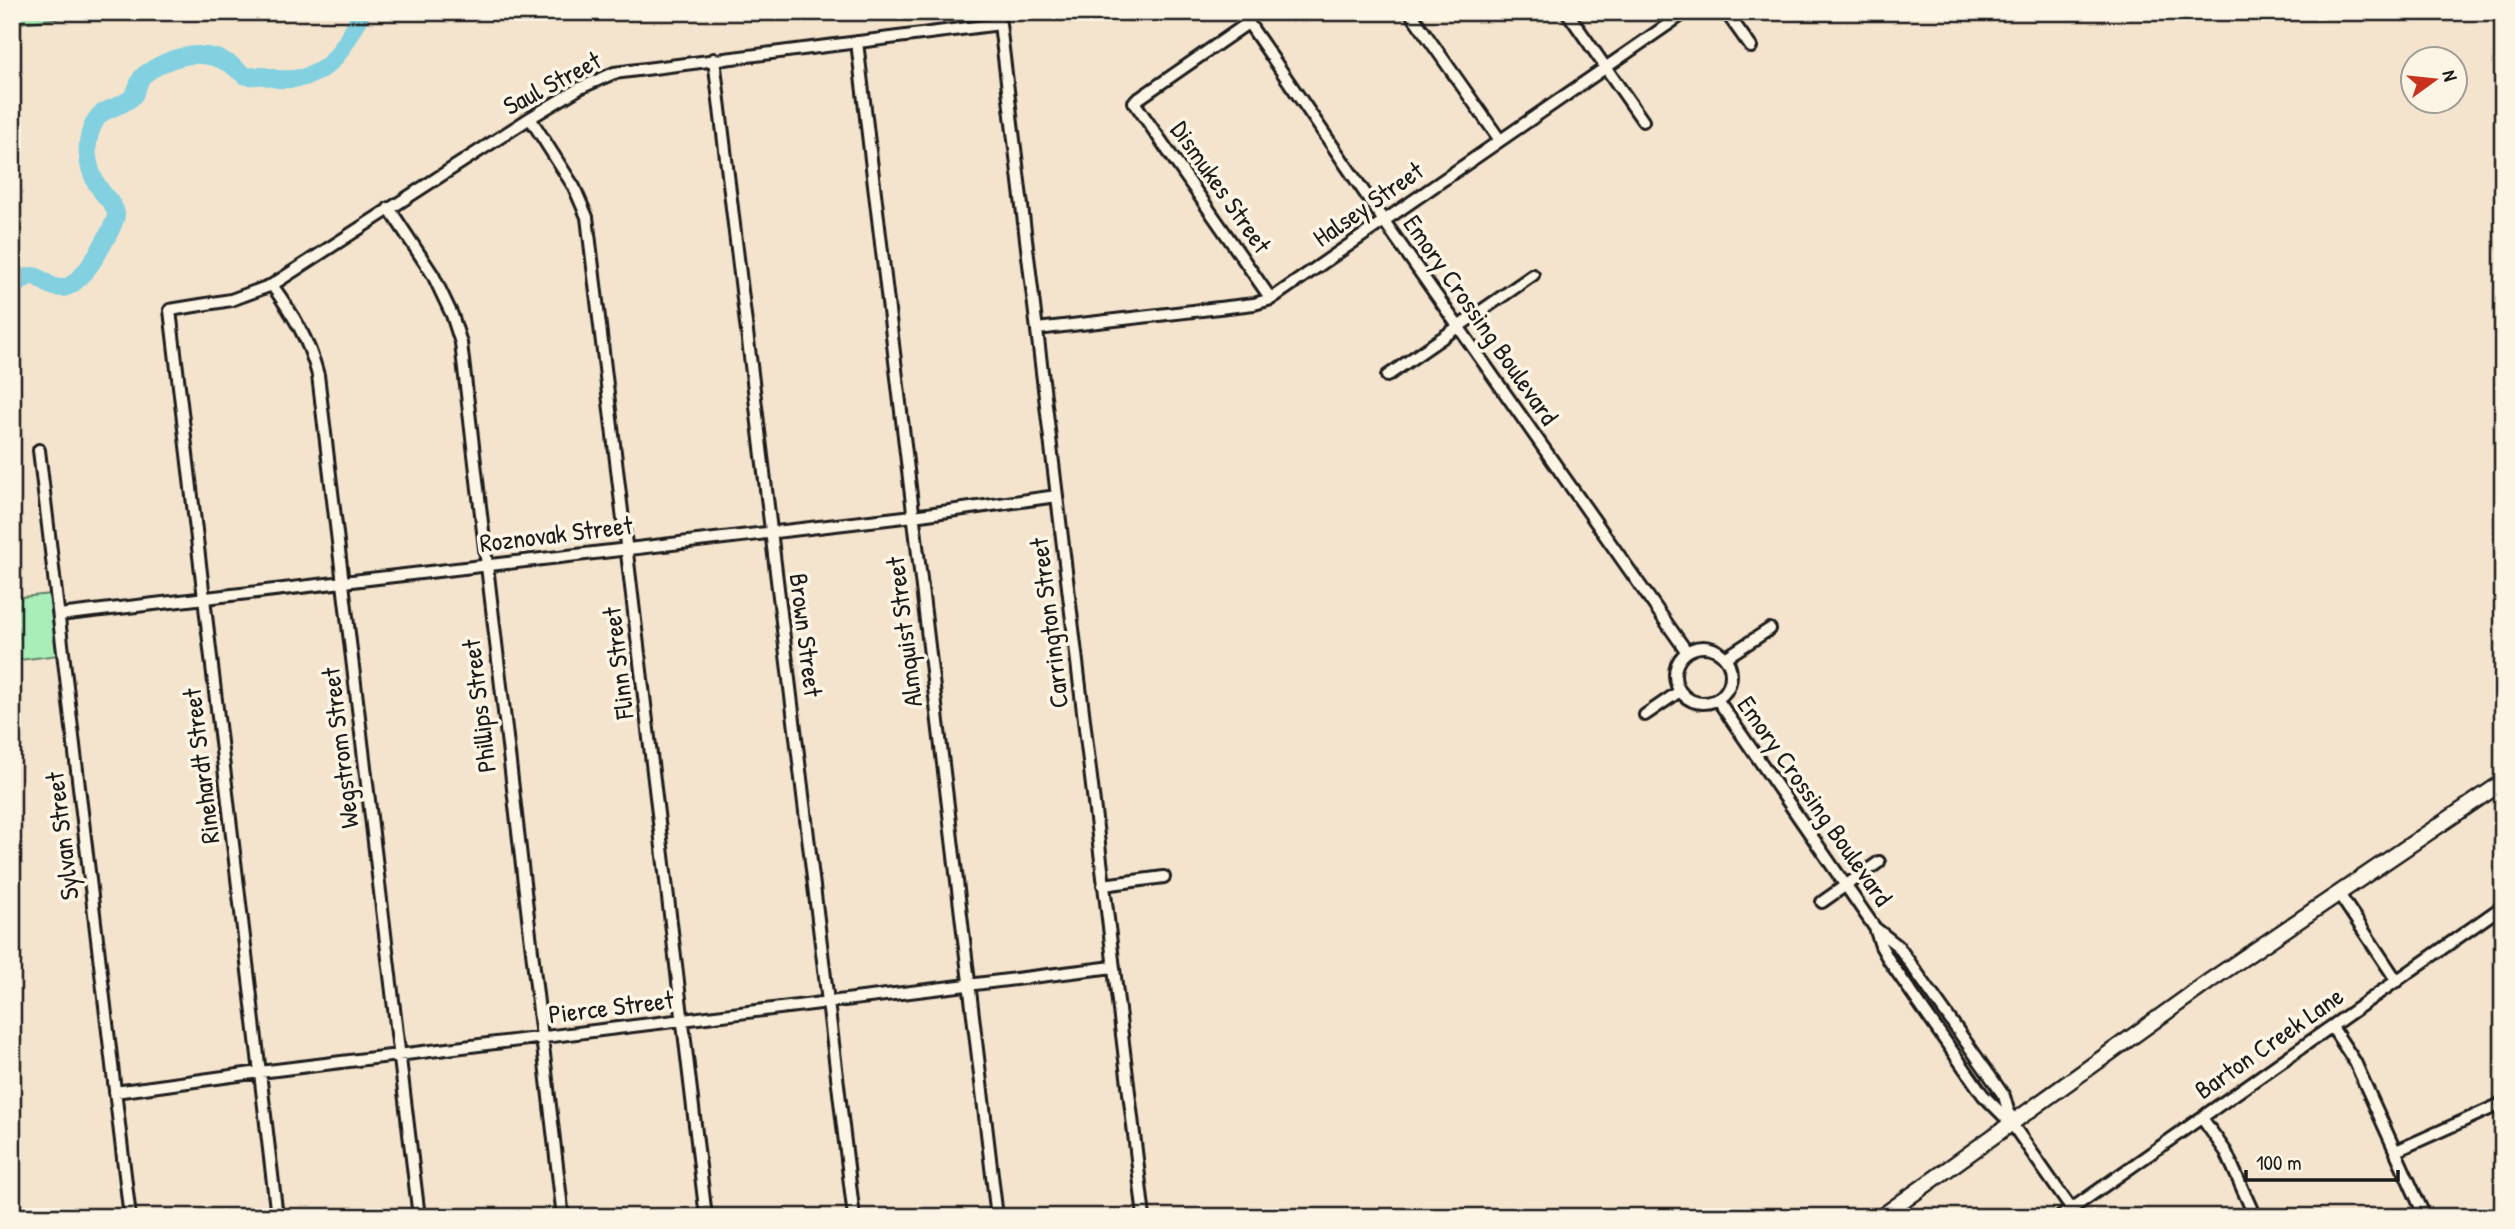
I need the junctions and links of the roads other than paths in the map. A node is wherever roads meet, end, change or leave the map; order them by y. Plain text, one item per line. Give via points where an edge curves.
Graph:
1 (1241, 12) edge
2 (1410, 12) edge
3 (1567, 12) edge
4 (1686, 12) edge
5 (1726, 12) edge
6 (1248, 23) junction
7 (1000, 24) joint
8 (856, 42) junction
9 (1751, 47) dead end
10 (714, 59) junction
11 (1606, 68) junction
12 (530, 118) junction
13 (1643, 121) dead end
14 (1500, 141) junction
15 (389, 208) junction
16 (1384, 220) junction
17 (1533, 275) dead end
18 (272, 285) junction
19 (1270, 299) junction
20 (170, 310) joint
21 (1459, 327) junction
22 (1037, 329) junction
23 (1387, 376) dead end
24 (39, 450) dead end
25 (1057, 496) junction
26 (913, 516) junction
27 (770, 532) junction
28 (627, 549) junction
29 (486, 566) junction
30 (343, 582) junction
31 (204, 598) junction
32 (59, 615) junction
33 (1770, 629) dead end
34 (1687, 652) junction
35 (1725, 658) junction
36 (1680, 691) junction
37 (1717, 699) junction
38 (1645, 715) dead end
39 (2503, 782) edge
40 (1879, 862) dead end
41 (1164, 877) dead end
42 (1103, 885) junction
43 (1846, 885) junction
44 (2339, 894) junction
45 (1822, 902) dead end
46 (2503, 906) edge
47 (1875, 928) junction
48 (1113, 967) junction
49 (2396, 981) junction
50 (969, 985) junction
51 (829, 1003) junction
52 (683, 1021) junction
53 (2332, 1027) junction
54 (541, 1039) junction
55 (400, 1056) junction
56 (260, 1072) junction
57 (115, 1092) junction
58 (2503, 1103) edge
59 (2202, 1118) junction
60 (2012, 1124) junction
61 (2396, 1152) junction
62 (2074, 1213) edge
63 (130, 1217) edge
64 (277, 1217) edge
65 (419, 1217) edge
66 (563, 1217) edge
67 (706, 1217) edge
68 (854, 1217) edge
69 (997, 1217) edge
70 (1144, 1217) edge
71 (1881, 1217) edge
72 (2060, 1217) edge
73 (2255, 1217) edge
74 (2425, 1217) edge

1 - 6 street, Emory Crossing Boulevard
2 - 14 street
3 - 11 street
4 - 11 street, Halsey Street
5 - 9 street
6 - 16 street, Emory Crossing Boulevard
6 - 19 street, Dismukes Street via 1134,102
7 - 8 street, Saul Street
7 - 22 street, Carrington Street
8 - 10 street, Saul Street
8 - 26 street, Almquist Street
10 - 12 street, Saul Street via 614,73
10 - 27 street, Brown Street
11 - 13 street
11 - 14 street, Halsey Street
12 - 15 street, Saul Street
12 - 28 street, Flinn Street via 574,187 587,217
14 - 16 street, Halsey Street
15 - 18 street, Saul Street
15 - 29 street, Phillips Street via 433,275 461,343
16 - 19 street, Halsey Street
16 - 21 street, Emory Crossing Boulevard
17 - 21 street
18 - 20 street, Saul Street via 231,300
18 - 30 street, Wegstrom Street via 311,348 318,375
19 - 22 street, Halsey Street
20 - 31 street, Rinehardt Street
21 - 23 street
21 - 34 street, Emory Crossing Boulevard
22 - 25 street, Carrington Street
24 - 32 street, Sylvan Street
25 - 26 street, Roznovak Street
25 - 42 street, Carrington Street
26 - 27 street, Roznovak Street
26 - 50 street, Almquist Street
27 - 28 street, Roznovak Street
27 - 51 street, Brown Street
28 - 29 street, Roznovak Street
28 - 52 street, Flinn Street
29 - 30 street, Roznovak Street
29 - 54 street, Phillips Street
30 - 31 street, Roznovak Street
30 - 55 street, Wegstrom Street
31 - 32 street, Roznovak Street
31 - 56 street, Rinehardt Street
32 - 57 street, Sylvan Street
33 - 35 street
34 - 35 street via 1704,647
34 - 36 street via 1674,676
35 - 37 street via 1731,677
36 - 37 street via 1698,703
36 - 38 street
37 - 43 street, Emory Crossing Boulevard
39 - 44 main road
40 - 43 street
41 - 42 street
42 - 48 street, Carrington Street
43 - 45 street
43 - 47 street, Emory Crossing Boulevard
44 - 49 street
44 - 60 main road
46 - 49 street, Barton Creek Lane
47 - 60 street, Emory Crossing Boulevard via 1890,962 1975,1084
47 - 60 street, Emory Crossing Boulevard via 1898,946 1995,1083
48 - 50 street, Pierce Street
48 - 70 street, Carrington Street
49 - 53 street, Barton Creek Lane
50 - 51 street, Pierce Street
50 - 69 street, Almquist Street
51 - 52 street, Pierce Street
51 - 68 street, Brown Street
52 - 54 street, Pierce Street
52 - 67 street, Flinn Street
53 - 59 street, Barton Creek Lane
53 - 61 street via 2355,1062
54 - 55 street, Pierce Street
54 - 66 street, Phillips Street
55 - 56 street, Pierce Street
55 - 65 street, Wegstrom Street
56 - 57 street, Pierce Street
56 - 64 street, Rinehardt Street
57 - 63 street, Sylvan Street
58 - 61 street
59 - 62 street, Barton Creek Lane
59 - 73 street via 2226,1152
60 - 62 street
60 - 71 main road
61 - 74 street
62 - 72 street, Barton Creek Lane

